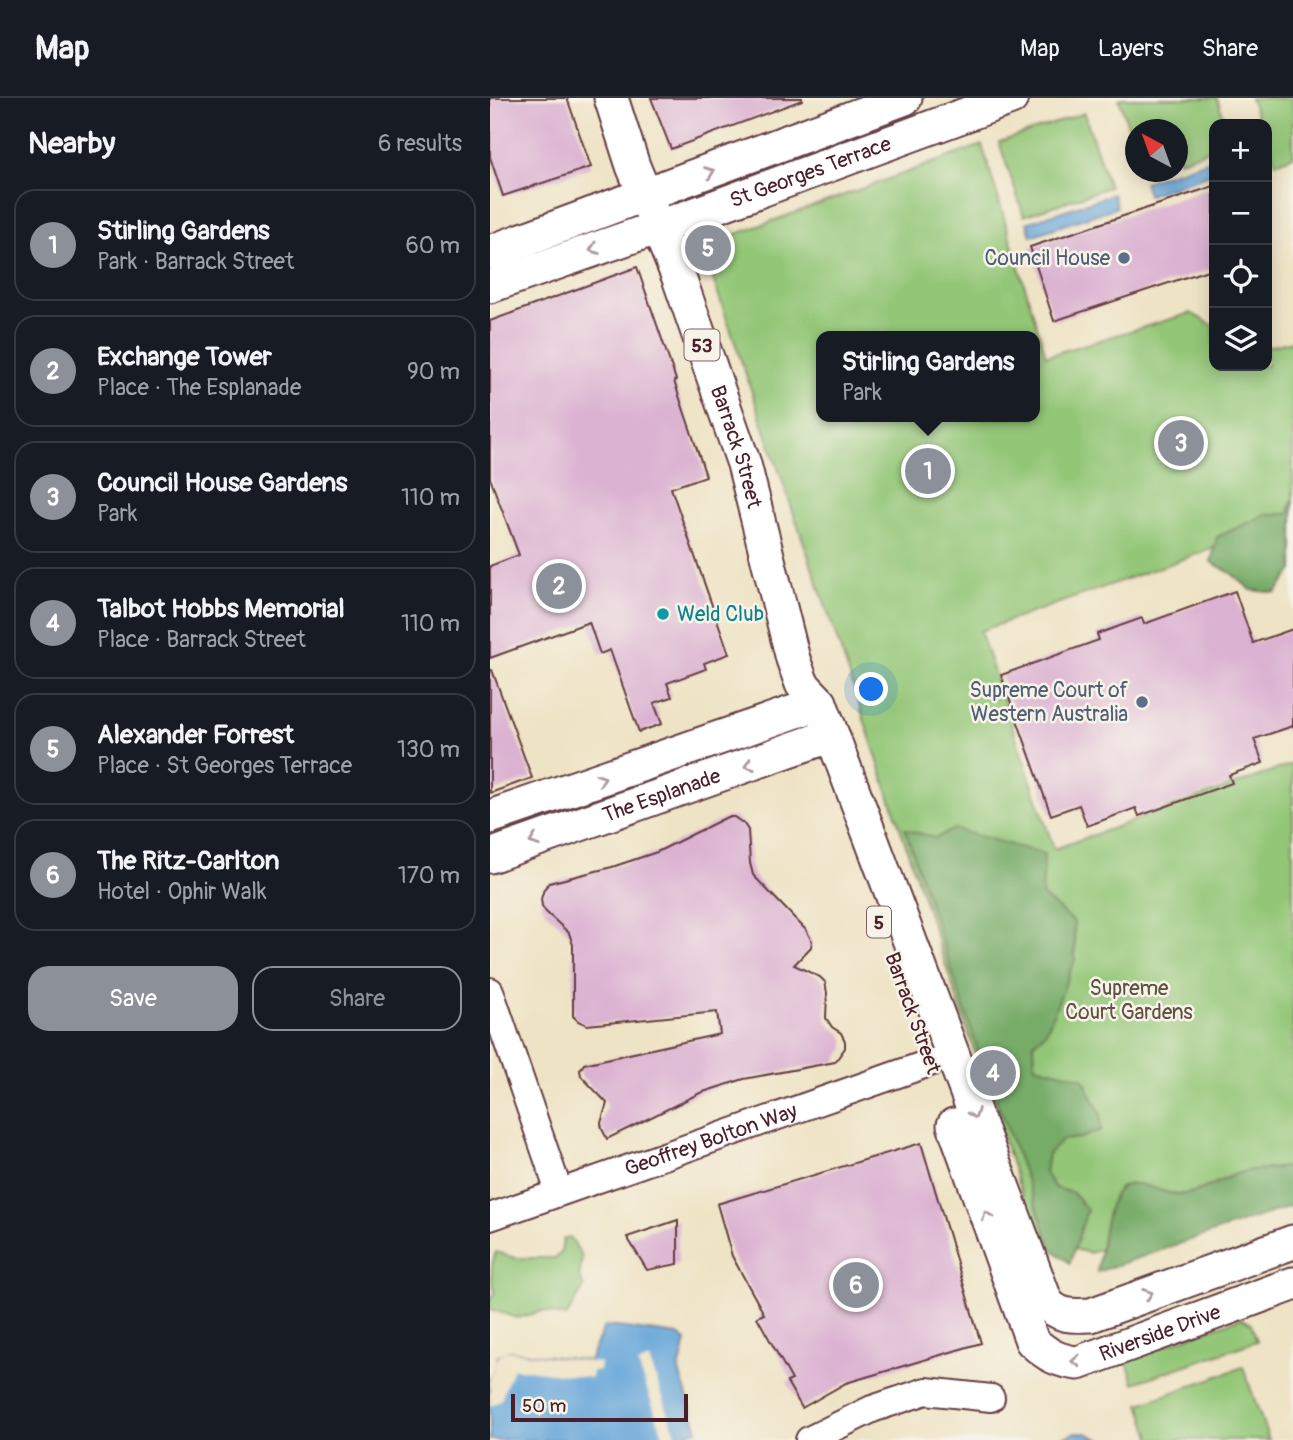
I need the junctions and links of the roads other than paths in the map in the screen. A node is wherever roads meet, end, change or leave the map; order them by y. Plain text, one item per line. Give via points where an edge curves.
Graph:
1 (611, 98) edge
2 (905, 98) edge
3 (1011, 98) edge
4 (646, 195) junction
5 (658, 226) junction
6 (490, 252) edge
7 (490, 286) edge
8 (808, 699) junction
9 (823, 739) junction
10 (490, 817) edge
11 (490, 856) edge
12 (490, 990) edge
13 (932, 1062) junction
14 (559, 1192) junction
15 (490, 1217) edge
16 (1293, 1242) edge
17 (1205, 1274) junction
18 (1293, 1284) edge
19 (1042, 1294) joint
20 (1255, 1298) junction
21 (1032, 1341) joint
22 (991, 1398) dead end
23 (809, 1440) edge

1 - 4 main road, Barrack Street / 53
4 -> 2 main road, St Georges Terrace
3 - 5 main road, St Georges Terrace
4 - 5 main road, Barrack Street / 53
4 - 6 main road, St Georges Terrace
5 -> 7 main road, St Georges Terrace
5 - 8 main road, Barrack Street / 53 via 744,464 793,659
8 - 9 main road, Barrack Street / 5
10 -> 8 main road, The Esplanade
9 -> 11 main road, The Esplanade
9 - 13 main road, Barrack Street / 5
9 -> 19 main road, Barrack Street / 5
12 - 14 street
13 - 14 street, Geoffrey Bolton Way
21 -> 13 main road, Barrack Street / 5
14 - 15 street, Geoffrey Bolton Way
16 - 17 main road, Riverside Drive / 5
19 -> 17 main road, Riverside Drive / 5 via 1051,1308 1067,1317 1091,1315
17 - 20 main road via 1238,1282
18 - 20 main road, Riverside Drive / 5
20 -> 21 main road, Riverside Drive / 5 via 1078,1363 1061,1361
22 - 23 street via 926,1391 872,1409

